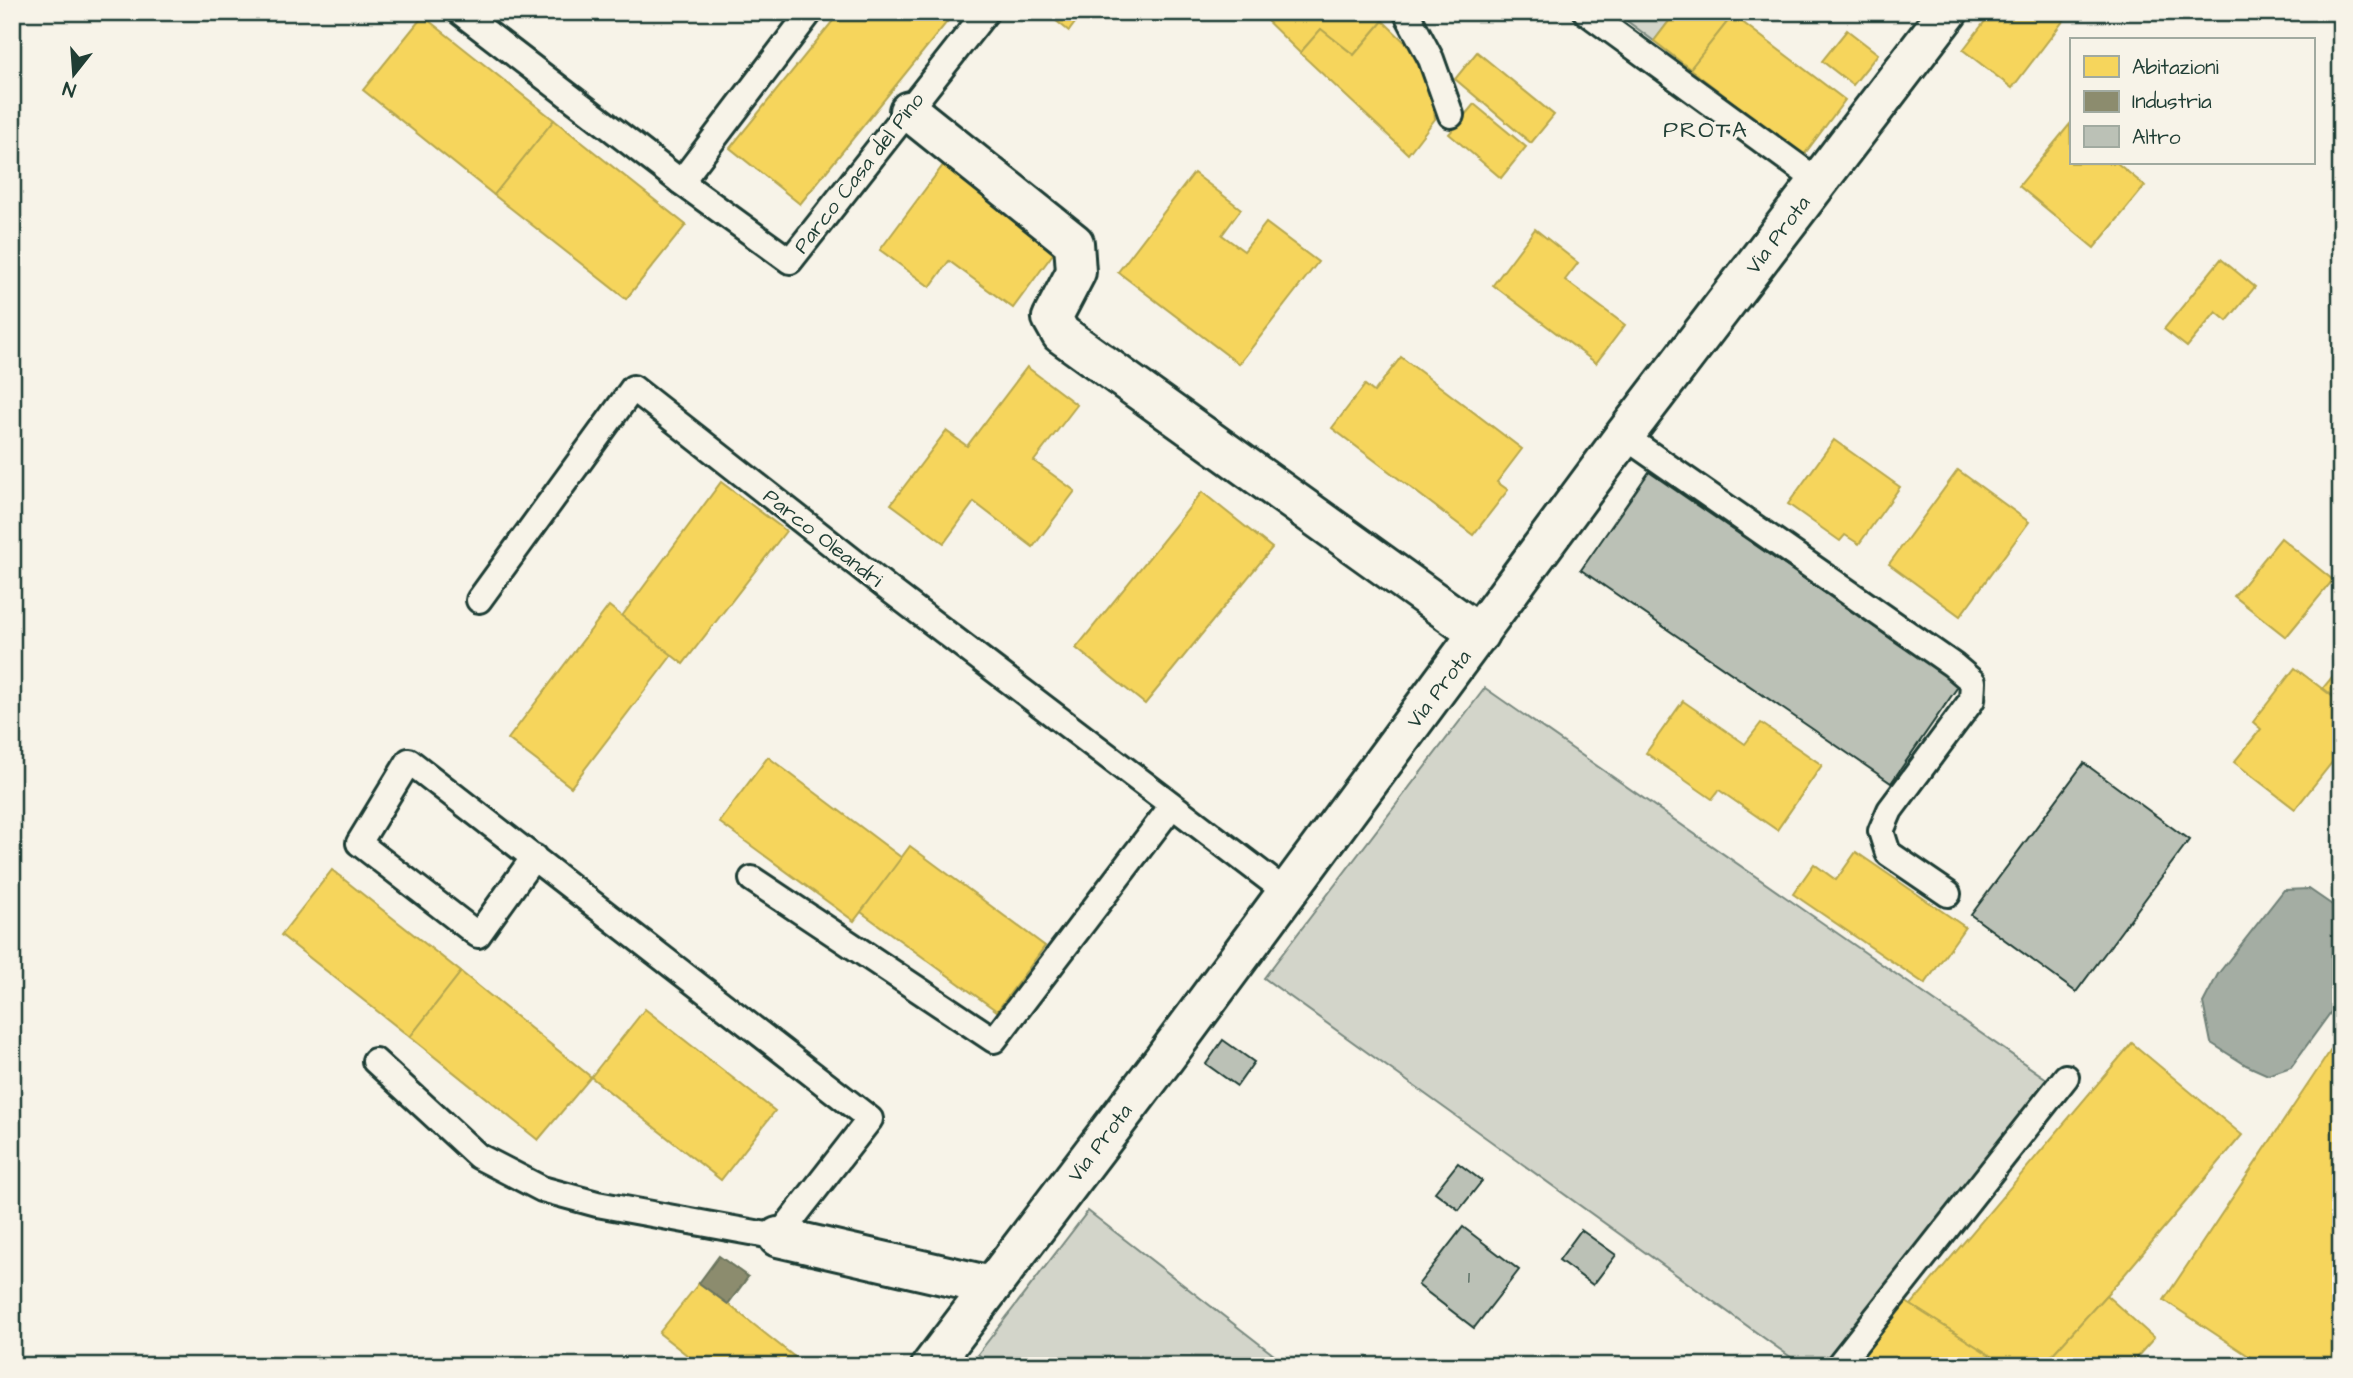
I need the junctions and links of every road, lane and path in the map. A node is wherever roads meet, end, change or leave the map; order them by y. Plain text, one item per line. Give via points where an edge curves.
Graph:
1 (460, 12) edge
2 (810, 12) edge
3 (986, 12) edge
4 (1406, 12) edge
5 (1586, 12) edge
6 (1948, 12) edge
7 (909, 111) junction
8 (1451, 115) dead end
9 (1819, 181) junction
10 (681, 182) junction
11 (1624, 436) junction
12 (479, 600) dead end
13 (1479, 634) junction
14 (1172, 806) junction
15 (534, 857) junction
16 (752, 879) dead end
17 (1286, 892) junction
18 (1948, 894) dead end
19 (375, 1060) dead end
20 (2066, 1077) dead end
21 (778, 1237) junction
22 (991, 1286) junction
23 (931, 1366) edge
24 (1838, 1366) edge

1 - 10 lane, Parco Casa del Pino
2 - 10 lane
3 - 7 lane, Parco Casa del Pino
4 - 8 lane via 1431,59
5 - 9 lane
6 - 9 street, Via Prota
7 - 10 lane, Parco Casa del Pino via 790,261
7 - 13 street via 1074,243 1076,272 1052,318 1061,334
9 - 11 street, Via Prota
11 - 13 street, Via Prota
11 - 18 lane via 1973,682 1972,700 1890,810 1881,831 1888,853
12 - 14 lane, Parco Oleandri via 633,388
13 - 17 street, Via Prota
14 - 16 lane via 994,1040
14 - 17 lane, Parco Oleandri
15 - 15 lane via 410,761 359,843 478,935
15 - 21 lane via 870,1119
17 - 22 street, Via Prota
19 - 21 lane via 478,1156 542,1189 597,1204
20 - 24 lane
21 - 22 street
22 - 23 street, Via Prota

